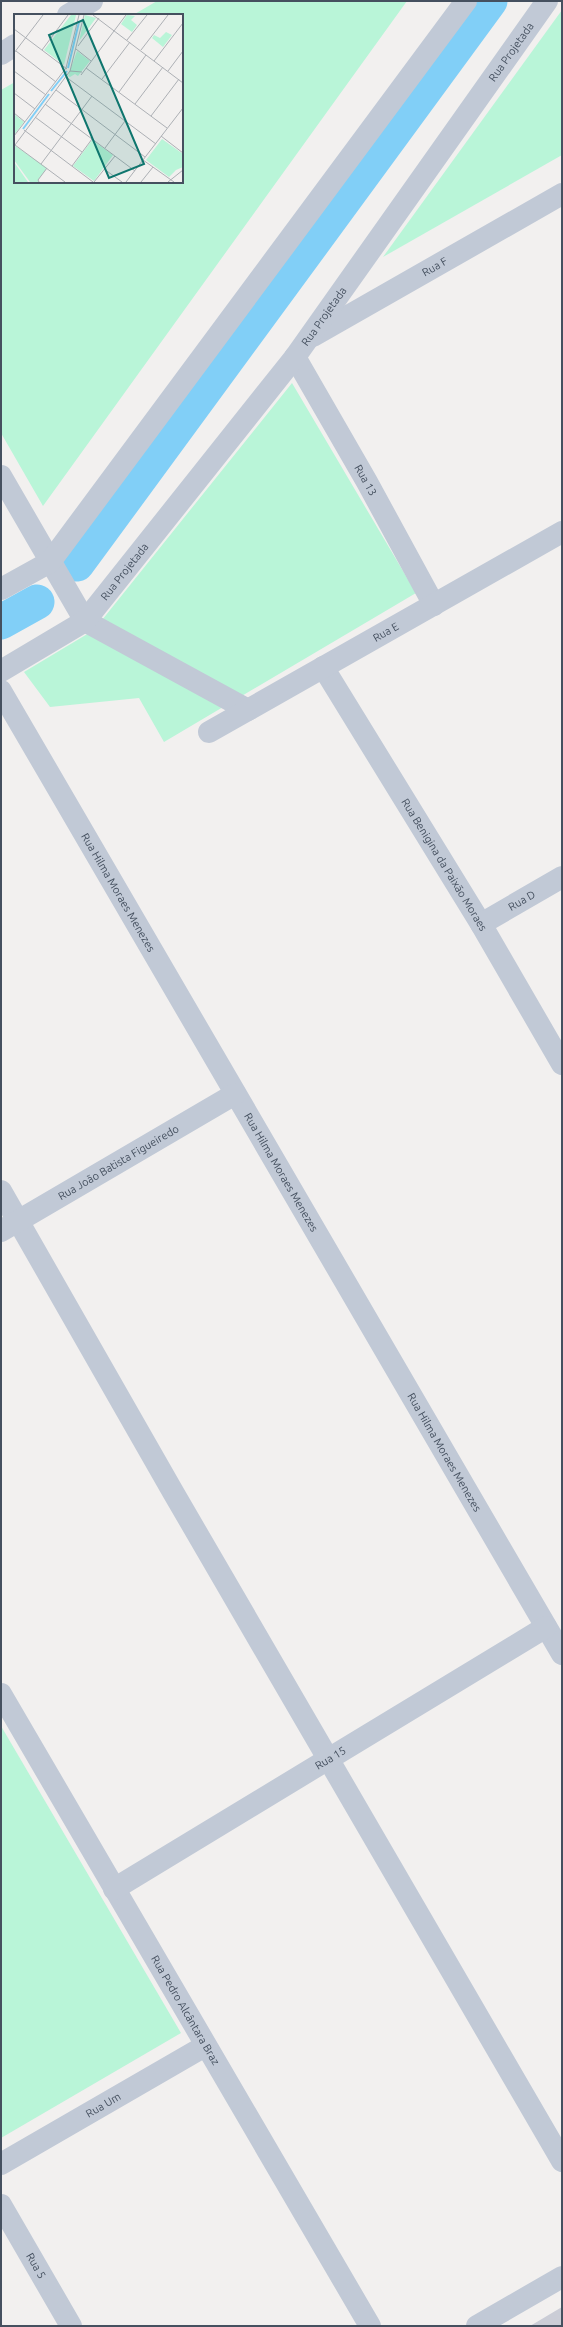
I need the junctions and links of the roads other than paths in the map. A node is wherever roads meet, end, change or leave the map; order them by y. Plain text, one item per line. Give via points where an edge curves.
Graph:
1 (92, 1) edge
2 (466, 1) edge
3 (547, 1) edge
4 (70, 14) edge
5 (14, 47) edge
6 (1, 54) edge
7 (562, 194) edge
8 (307, 339) junction
9 (294, 357) junction
10 (1, 476) edge
11 (562, 532) edge
12 (50, 562) junction
13 (1, 589) edge
14 (434, 605) junction
15 (85, 621) junction
16 (323, 667) junction
17 (1, 671) edge
18 (1, 691) edge
19 (248, 710) junction
20 (209, 732) dead end
21 (562, 877) edge
22 (481, 924) junction
23 (562, 1064) edge
24 (235, 1094) junction
25 (1, 1191) edge
26 (10, 1226) edge
27 (546, 1627) junction
28 (562, 1654) edge
29 (1, 1694) edge
30 (328, 1759) junction
31 (114, 1890) junction
32 (205, 2046) junction
33 (562, 2161) edge
34 (1, 2164) edge
35 (1, 2205) edge
36 (562, 2277) edge
37 (71, 2326) edge
38 (370, 2326) edge
39 (477, 2326) edge

1 - 4 street
2 - 12 street
3 - 8 street, Rua Projetada
5 - 6 street
7 - 8 street, Rua F
8 - 9 street, Rua Projetada
9 - 14 street, Rua 13 via 367,482
9 - 15 street, Rua Projetada
10 - 12 street
11 - 14 street, Rua E
12 - 13 street
12 - 15 street
14 - 16 street, Rua E
15 - 17 street
15 - 19 street
16 - 19 street, Rua E
16 - 22 street, Rua Benigina da Paixão Moraes
18 - 24 street, Rua Hilma Moraes Menezes
19 - 20 street, Rua E
21 - 22 street, Rua D
22 - 23 street, Rua Benigina da Paixão Moraes
24 - 26 street, Rua João Batista Figueiredo
24 - 27 street, Rua Hilma Moraes Menezes
25 - 26 street
26 - 30 street
27 - 28 street, Rua Hilma Moraes Menezes
27 - 30 street, Rua 15
29 - 31 street, Rua Pedro Alcântara Braz
30 - 31 street, Rua 15
30 - 33 street
31 - 32 street, Rua Pedro Alcântara Braz
32 - 34 street, Rua Um
32 - 38 street, Rua Pedro Alcântara Braz
35 - 37 street, Rua 5
36 - 39 street

